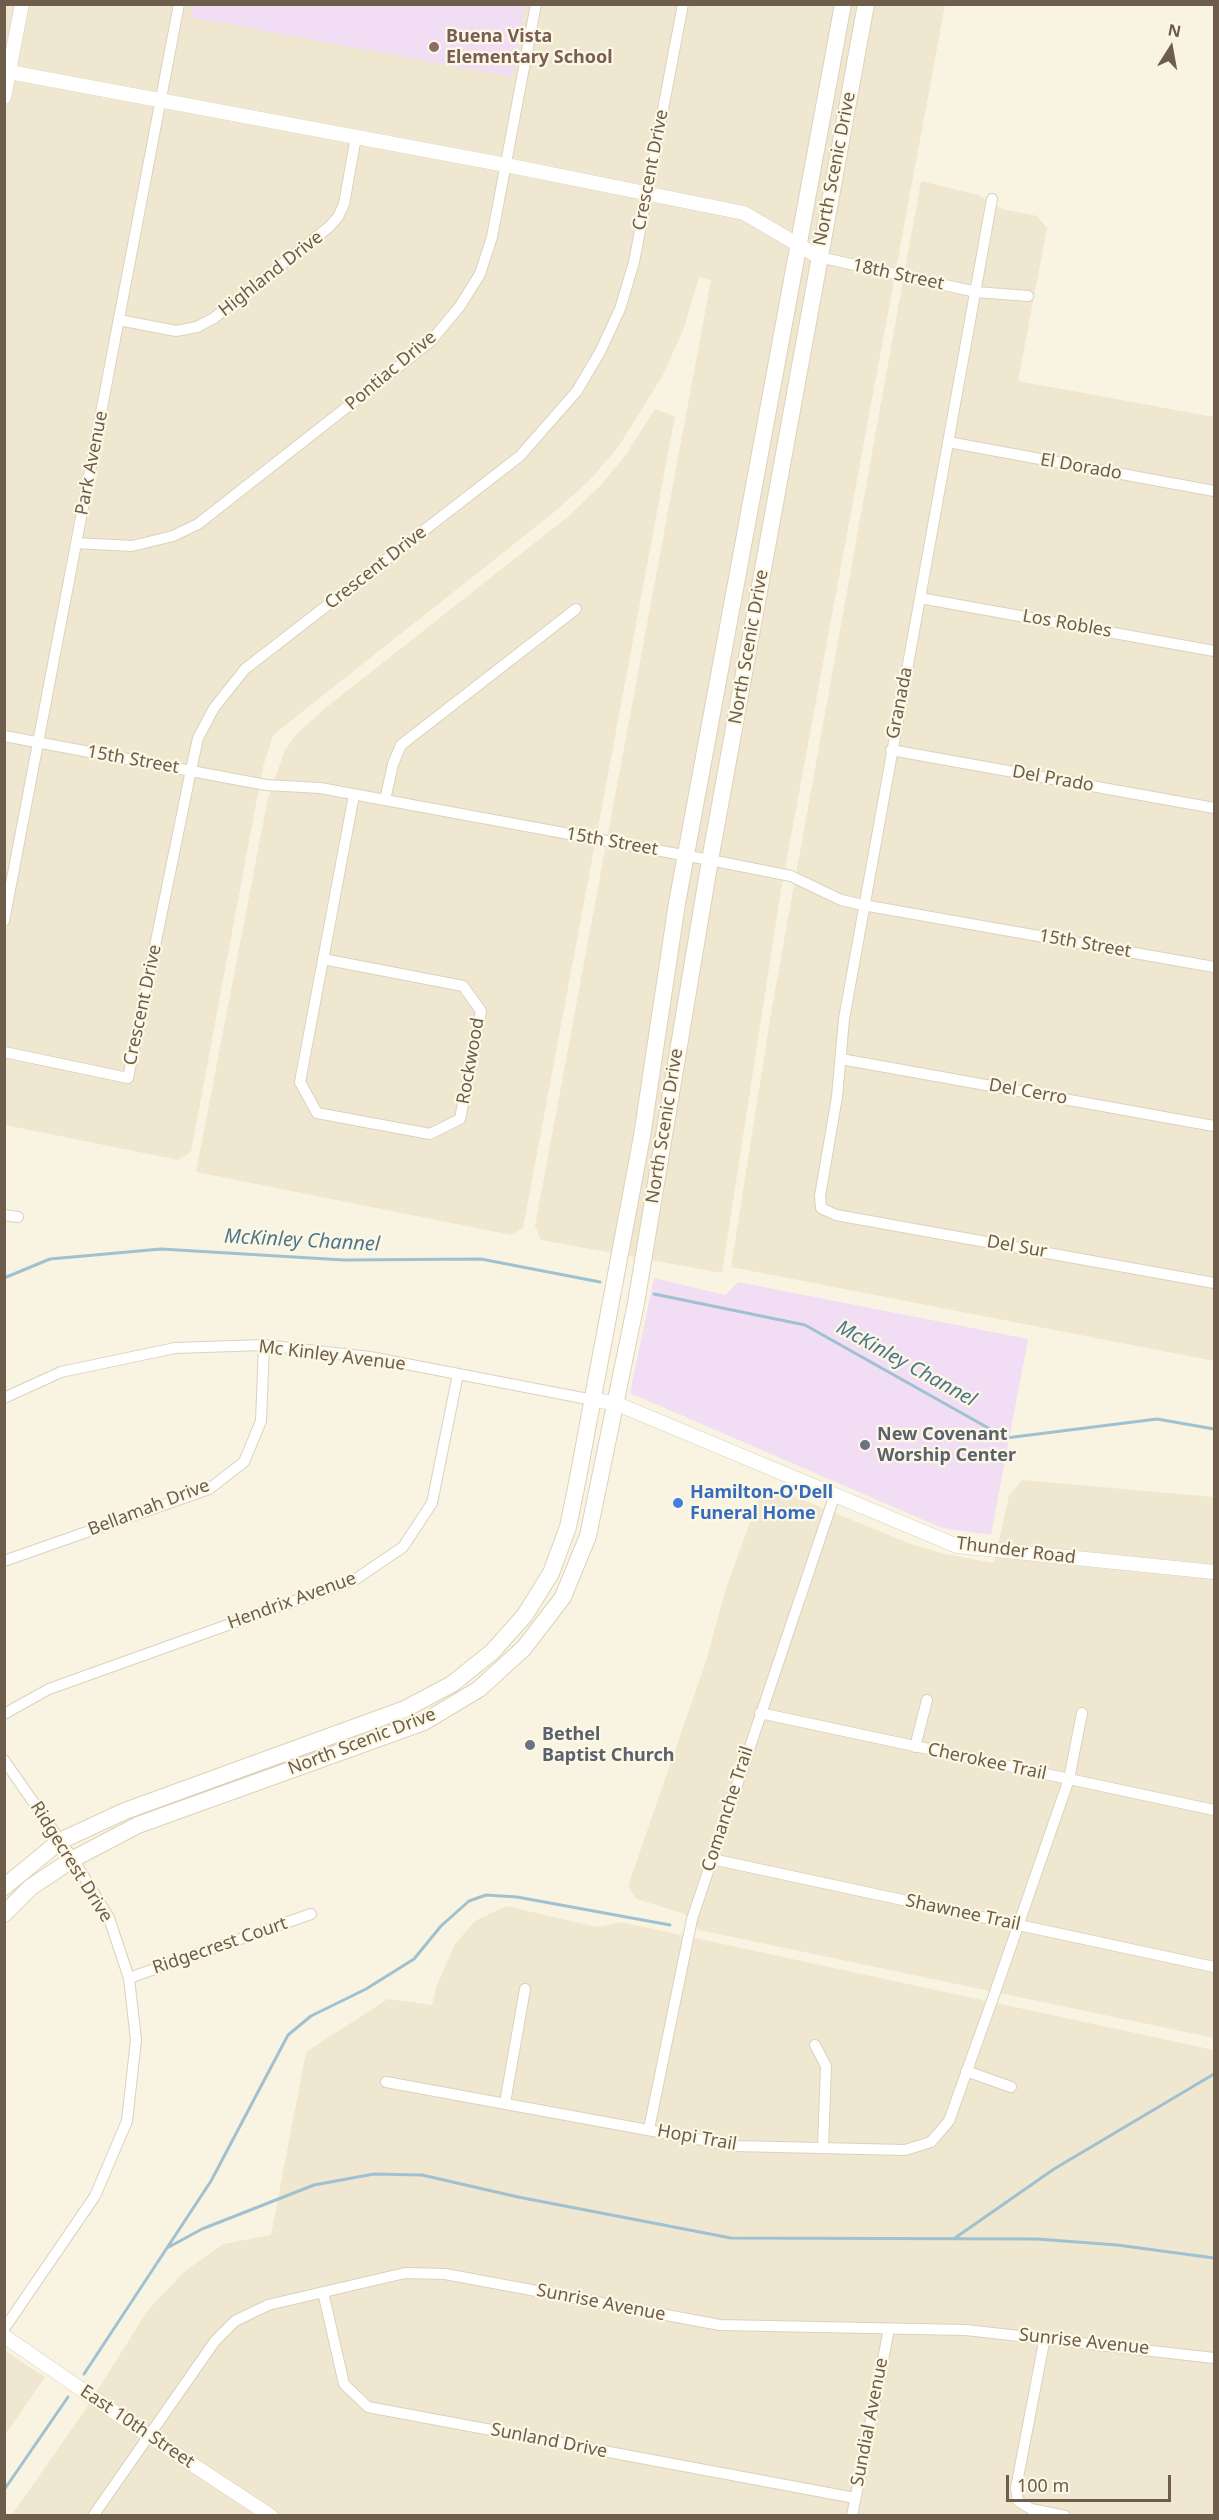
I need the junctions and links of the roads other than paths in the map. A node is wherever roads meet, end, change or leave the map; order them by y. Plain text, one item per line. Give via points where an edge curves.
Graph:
1 (22, 4) edge
2 (179, 4) edge
3 (536, 4) edge
4 (683, 4) edge
5 (843, 4) edge
6 (866, 4) edge
7 (7, 71) edge
8 (4, 97) edge
9 (161, 100) junction
10 (356, 137) junction
11 (506, 165) junction
12 (647, 193) junction
13 (992, 199) dead end
14 (796, 246) junction
15 (819, 257) junction
16 (976, 292) junction
17 (1028, 296) dead end
18 (119, 320) junction
19 (948, 442) junction
20 (1215, 491) edge
21 (76, 543) junction
22 (920, 598) junction
23 (576, 609) dead end
24 (1215, 651) edge
25 (4, 736) edge
26 (40, 743) junction
27 (891, 750) junction
28 (191, 771) junction
29 (354, 795) junction
30 (385, 800) junction
31 (1215, 808) edge
32 (686, 856) junction
33 (710, 860) junction
34 (863, 905) junction
35 (4, 921) edge
36 (323, 959) junction
37 (1215, 967) edge
38 (4, 1052) edge
39 (842, 1059) junction
40 (1215, 1126) edge
41 (642, 1136) junction
42 (662, 1140) junction
43 (821, 1208) joint
44 (4, 1215) edge
45 (18, 1217) dead end
46 (1215, 1283) edge
47 (264, 1345) junction
48 (458, 1374) junction
49 (4, 1398) edge
50 (593, 1400) junction
51 (615, 1403) junction
52 (834, 1497) junction
53 (4, 1561) edge
54 (1215, 1572) edge
55 (927, 1700) dead end
56 (760, 1713) junction
57 (1082, 1713) dead end
58 (4, 1714) edge
59 (338, 1733) junction
60 (915, 1747) junction
61 (345, 1750) junction
62 (4, 1760) edge
63 (1069, 1779) junction
64 (1215, 1810) edge
65 (60, 1841) junction
66 (73, 1859) junction
67 (712, 1859) junction
68 (4, 1887) edge
69 (4, 1914) edge
70 (310, 1914) dead end
71 (1018, 1925) junction
72 (1215, 1967) edge
73 (129, 1978) junction
74 (525, 1989) dead end
75 (815, 2045) dead end
76 (966, 2071) junction
77 (386, 2082) dead end
78 (1011, 2087) dead end
79 (506, 2103) junction
80 (649, 2129) junction
81 (823, 2147) junction
82 (324, 2292) junction
83 (4, 2329) edge
84 (889, 2329) junction
85 (4, 2336) edge
86 (1045, 2337) junction
87 (1215, 2358) edge
88 (149, 2436) junction
89 (855, 2498) junction
90 (271, 2515) edge
91 (93, 2516) edge
92 (852, 2516) edge
93 (1065, 2516) edge

1 - 7 street
2 - 9 street, Park Avenue
3 - 11 street, Pontiac Drive
4 - 12 street, Crescent Drive
5 - 14 main road, North Scenic Drive
6 - 15 main road, North Scenic Drive
7 - 8 street
7 - 9 street
9 - 10 street
9 - 18 street, Park Avenue
10 - 11 street
10 - 18 street, Highland Drive via 338,217 214,318 176,332
11 - 12 street
11 - 21 street, Pontiac Drive via 492,237 480,274 431,341 198,524 173,536 132,546
12 - 14 street via 744,213
12 - 28 street, Crescent Drive via 620,309 577,391 520,456 245,669 214,708 198,738
13 - 16 street, Granada
14 - 15 street
14 - 32 main road, North Scenic Drive
15 - 16 street, 18th Street
15 - 33 main road, North Scenic Drive
16 - 17 street, 18th Street
16 - 19 street, Granada
18 - 21 street, Park Avenue
19 - 20 street, El Dorado
19 - 22 street, Granada
21 - 26 street, Park Avenue
22 - 24 street, Los Robles
22 - 27 street, Granada
23 - 30 street via 401,745
25 - 26 street, 15th Street
26 - 28 street, 15th Street
26 - 35 street, Park Avenue
27 - 31 street, Del Prado
27 - 34 street, Granada
28 - 29 street, 15th Street
28 - 38 street, Crescent Drive via 128,1078
29 - 30 street, 15th Street
29 - 36 street, Rockwood
30 - 32 street, 15th Street
32 - 33 street, 15th Street
32 - 41 main road, North Scenic Drive
33 - 34 street, 15th Street via 791,876 841,900
33 - 42 main road, North Scenic Drive
34 - 37 street, 15th Street
34 - 39 street, Granada via 844,1019
36 - 36 street, Rockwood via 300,1082 317,1113 430,1134 460,1119 481,1011 463,986
39 - 40 street, Del Cerro
39 - 43 street, Granada
41 - 42 street
41 - 50 main road, North Scenic Drive
42 - 51 main road, North Scenic Drive via 636,1303
43 - 46 street, Del Sur via 836,1215
44 - 45 street
47 - 48 street, Mc Kinley Avenue via 370,1357
47 - 49 street, Mc Kinley Avenue via 174,1348 62,1372
47 - 53 street, Bellamah Drive via 261,1421 244,1462 209,1489
48 - 50 street, Mc Kinley Avenue
48 - 58 street, Hendrix Avenue via 432,1503 403,1547 356,1580 49,1689
50 - 51 street, Thunder Road
50 - 59 main road, North Scenic Drive via 567,1527 550,1573 525,1614 492,1652 452,1684 405,1709
51 - 52 street, Thunder Road
51 - 61 main road, North Scenic Drive via 588,1536 563,1597 524,1648 479,1689 424,1722
52 - 54 street, Thunder Road via 957,1546
52 - 56 street, Comanche Trail
55 - 60 street
56 - 60 street, Cherokee Trail
56 - 67 street, Comanche Trail
57 - 63 street, Hopi Trail
59 - 61 street
59 - 65 main road, North Scenic Drive via 125,1811
60 - 63 street, Cherokee Trail
61 - 66 main road, North Scenic Drive via 138,1825
62 - 65 street, Ridgecrest Drive
63 - 64 street, Cherokee Trail
63 - 71 street, Hopi Trail
65 - 66 street, Ridgecrest Drive
65 - 68 main road, North Scenic Drive
66 - 69 main road, North Scenic Drive via 31,1887
66 - 73 street, Ridgecrest Drive via 109,1917
67 - 71 street, Shawnee Trail
67 - 80 street, Comanche Trail via 688,1934
70 - 73 street, Ridgecrest Court
71 - 72 street, Shawnee Trail
71 - 76 street, Hopi Trail
73 - 83 street, Ridgecrest Drive via 136,2040 127,2121 95,2196
74 - 79 street
75 - 81 street via 826,2066
76 - 78 street
76 - 81 street, Hopi Trail via 949,2121 931,2142 905,2150
77 - 79 street, Hopi Trail
79 - 80 street, Hopi Trail
80 - 81 street, Hopi Trail via 735,2146
82 - 84 street, Sunrise Avenue via 405,2273 445,2274 720,2325
82 - 88 street, Sunrise Avenue via 268,2305 235,2320 215,2341
82 - 89 street, Sunland Drive via 344,2384 368,2407
84 - 86 street, Sunrise Avenue
84 - 89 street, Sundial Avenue
85 - 88 street, East 10th Street
86 - 87 street, Sunrise Avenue
86 - 93 street via 1016,2488 1018,2501 1031,2509
88 - 90 street, East 10th Street
88 - 91 street, Sunrise Avenue
89 - 92 street, Sundial Avenue

